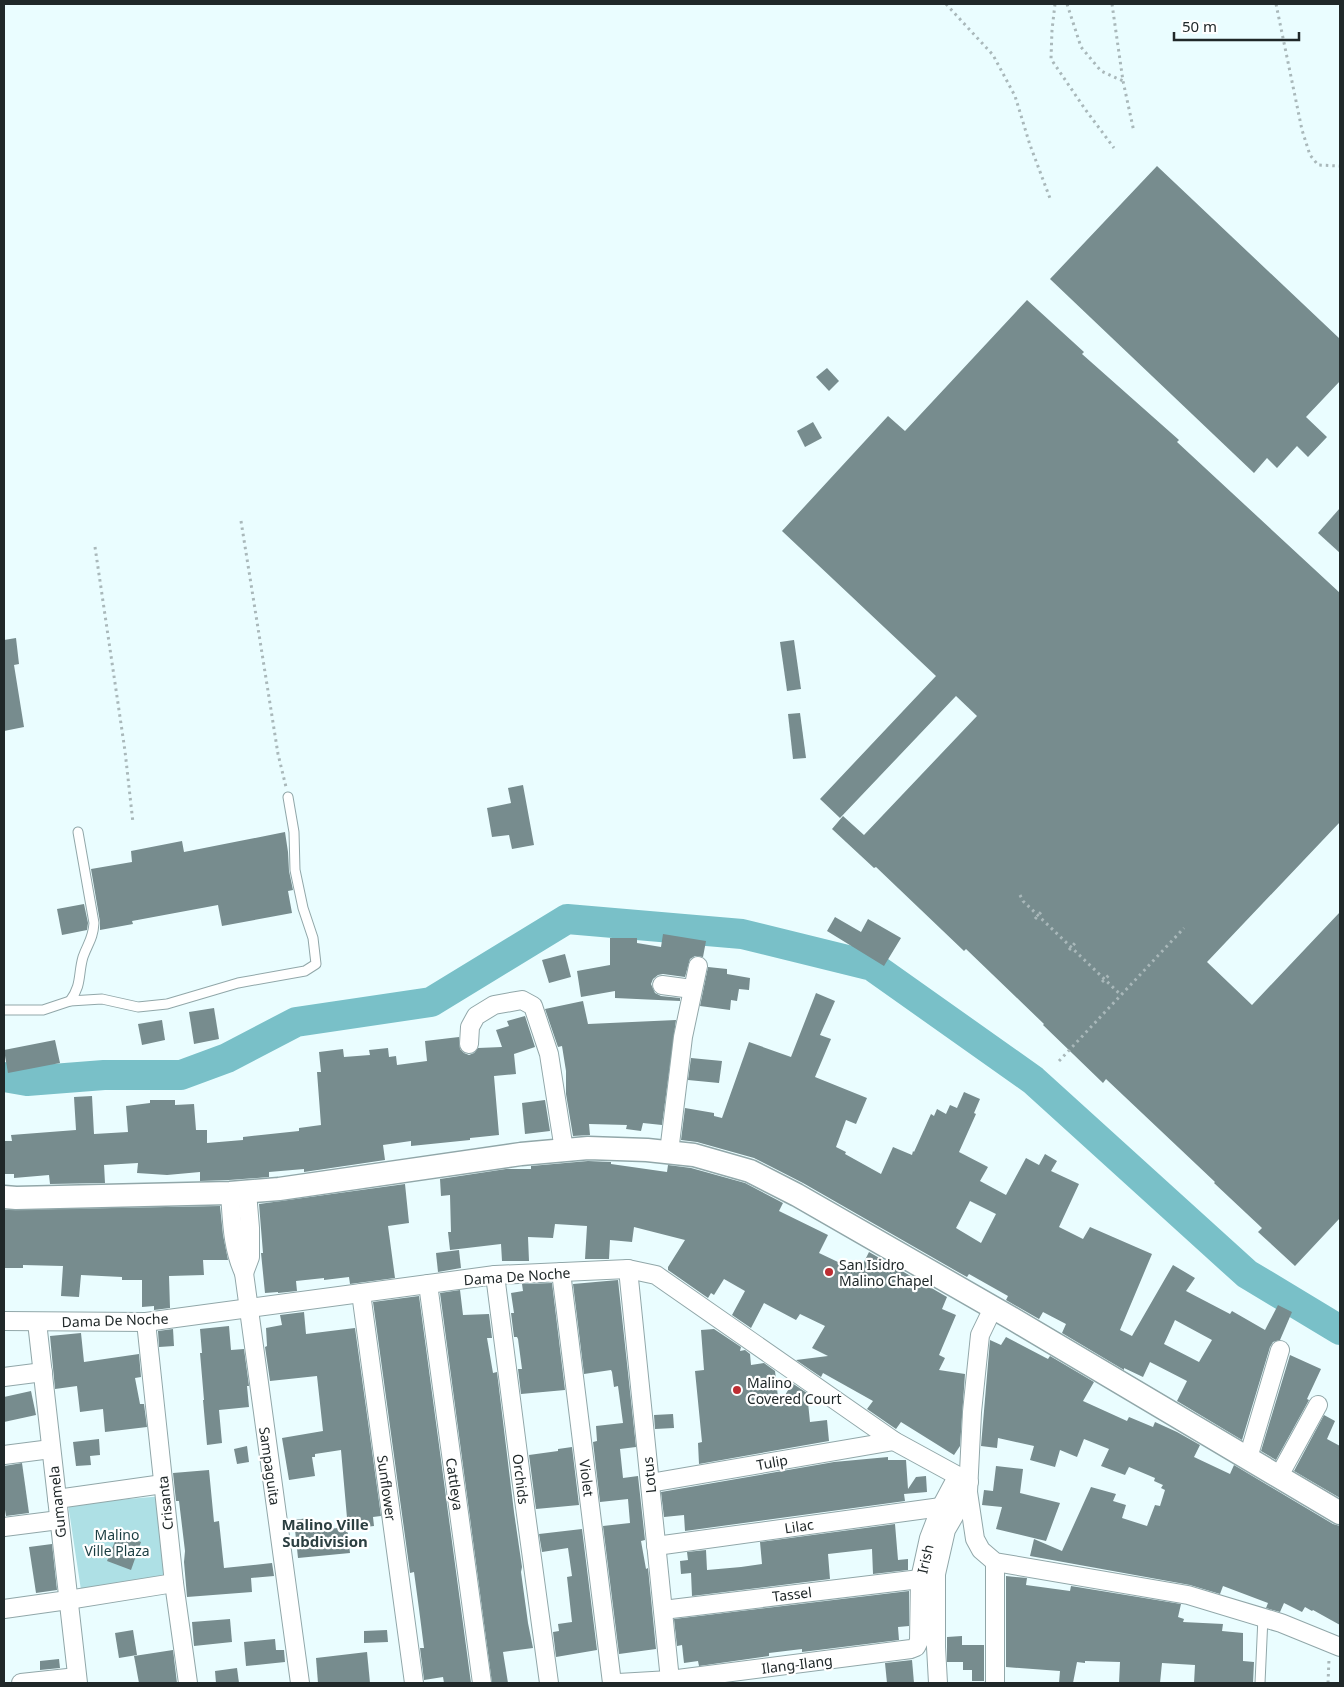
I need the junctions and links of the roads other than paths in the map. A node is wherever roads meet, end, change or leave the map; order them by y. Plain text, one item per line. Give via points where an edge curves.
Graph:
1 (288, 797) road end
2 (78, 832) dead end
3 (698, 966) dead end
4 (662, 985) dead end
5 (692, 990) junction
6 (70, 1001) junction
7 (4, 1010) edge
8 (469, 1044) dead end
9 (564, 1150) junction
10 (669, 1152) junction
11 (4, 1197) edge
12 (240, 1203) junction
13 (628, 1270) junction
14 (561, 1272) junction
15 (495, 1275) junction
16 (428, 1284) junction
17 (360, 1292) junction
18 (249, 1307) junction
19 (993, 1308) junction
20 (4, 1320) edge
21 (37, 1322) junction
22 (146, 1322) junction
23 (1280, 1350) dead end
24 (43, 1372) junction
25 (4, 1377) edge
26 (1318, 1406) dead end
27 (894, 1442) junction
28 (51, 1449) junction
29 (4, 1455) edge
30 (1248, 1458) junction
31 (1278, 1476) junction
32 (650, 1482) junction
33 (163, 1484) junction
34 (965, 1484) junction
35 (57, 1499) junction
36 (940, 1507) junction
37 (1340, 1513) edge
38 (59, 1520) junction
39 (4, 1527) edge
40 (656, 1546) junction
41 (995, 1562) junction
42 (920, 1579) junction
43 (174, 1582) junction
44 (68, 1600) junction
45 (4, 1609) edge
46 (663, 1610) junction
47 (1263, 1617) junction
48 (916, 1647) joint
49 (1340, 1647) edge
50 (77, 1680) edge
51 (670, 1680) junction
52 (21, 1683) edge
53 (188, 1683) edge
54 (300, 1683) edge
55 (414, 1683) edge
56 (482, 1683) edge
57 (549, 1683) edge
58 (612, 1683) edge
59 (618, 1683) edge
60 (938, 1683) edge
61 (996, 1683) edge
62 (1260, 1683) edge

1 - 6 lane via 294,832 295,870 313,938 316,964 305,972 238,984 167,1004 138,1007 102,999
2 - 6 lane via 94,923 93,936 83,957 78,988
3 - 5 street
4 - 5 street
5 - 10 street
6 - 7 lane via 43,1010
8 - 9 street via 470,1028 476,1016 494,1005 522,1000 533,1006 549,1054
9 - 10 street via 614,1148
9 - 12 street via 278,1189
10 - 19 street via 694,1155 750,1171
11 - 12 street
12 - 18 street, Sampaguita via 250,1257 244,1273
13 - 14 street, Dama De Noche
13 - 27 street, Dama De Noche via 656,1275
13 - 32 street, Lotus
14 - 15 street, Dama De Noche
14 - 58 street, Violet
15 - 16 street, Dama De Noche
15 - 57 street, Orchids
16 - 17 street, Dama De Noche
16 - 56 street, Cattleya
17 - 18 street, Dama De Noche
17 - 55 street, Sunflower
18 - 22 street, Dama De Noche
18 - 54 street, Sampaguita
19 - 30 street
19 - 34 street via 980,1336
20 - 21 street, Dama De Noche
21 - 22 street, Dama De Noche
21 - 24 street, Gumamela
22 - 33 street, Crisanta
23 - 30 street
24 - 25 street
24 - 28 street, Gumamela
26 - 31 street
27 - 32 street, Tulip
27 - 34 street, Dama De Noche
28 - 29 street
28 - 35 street, Gumamela
30 - 31 street
31 - 37 street
32 - 40 street, Lotus
33 - 35 street
33 - 43 street, Crisanta
34 - 36 street, Irish
34 - 41 street via 975,1539 981,1550
34 - 60 street via 946,1530 936,1574
35 - 38 street, Gumamela
36 - 40 street, Lilac
36 - 42 street, Irish
38 - 39 street
38 - 44 street, Gumamela
40 - 46 street, Lotus
41 - 47 street via 1188,1595
41 - 61 street
42 - 46 street, Tassel
42 - 48 street, Irish via 919,1641
43 - 44 street
43 - 53 street, Crisanta
44 - 45 street
44 - 50 street, Gumamela
46 - 51 street, Lotus
47 - 49 street
47 - 62 lane
48 - 51 street, Ilang-Ilang
50 - 52 street
51 - 59 street, Ilang-Ilang

